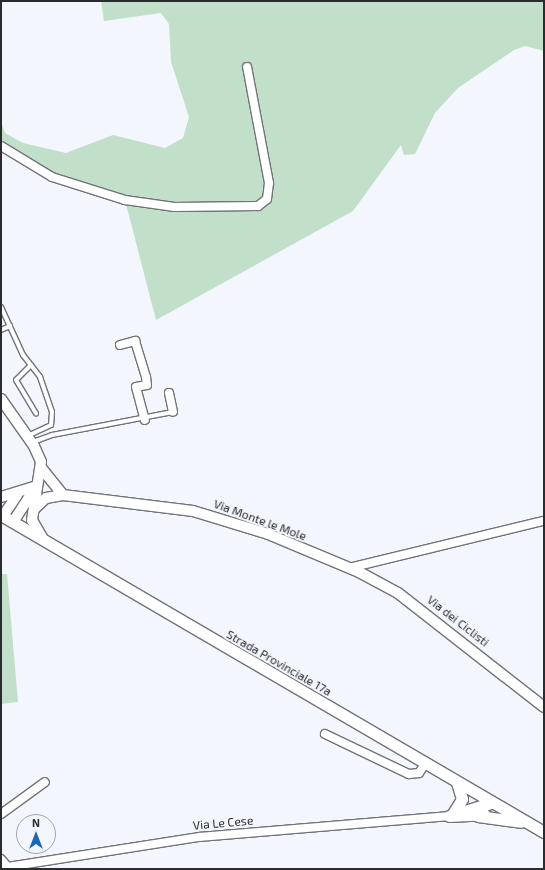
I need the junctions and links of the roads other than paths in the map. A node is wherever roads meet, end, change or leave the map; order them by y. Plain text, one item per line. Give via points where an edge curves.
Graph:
1 (247, 67) dead end
2 (1, 146) edge
3 (1, 307) edge
4 (10, 326) junction
5 (1, 330) edge
6 (120, 345) dead end
7 (31, 366) junction
8 (169, 393) dead end
9 (1, 399) edge
10 (173, 412) joint
11 (36, 414) dead end
12 (145, 420) junction
13 (30, 439) junction
14 (42, 469) junction
15 (38, 485) junction
16 (18, 495) junction
17 (64, 495) junction
18 (1, 497) edge
19 (34, 509) junction
20 (6, 518) edge
21 (544, 521) edge
22 (44, 541) junction
23 (350, 568) junction
24 (544, 707) edge
25 (325, 734) dead end
26 (425, 764) junction
27 (45, 782) dead end
28 (457, 783) junction
29 (492, 804) junction
30 (1, 814) edge
31 (449, 816) junction
32 (478, 816) junction
33 (528, 824) junction
34 (544, 832) edge
35 (1, 859) edge
36 (5, 867) edge

1 - 2 street via 269,183 267,199 258,206 188,208 129,201 52,177
3 - 4 lane
4 - 5 lane
4 - 7 lane
6 - 12 street via 135,341 146,377 147,385 136,387
7 - 11 lane via 19,374 16,380
7 - 13 lane via 42,382 53,421 48,428
8 - 10 street
9 - 13 street
10 - 12 lane
12 - 13 lane
13 - 14 street
14 - 15 street
14 - 17 street
15 - 16 street
15 - 19 street
15 - 20 street
16 - 18 street
16 - 20 street
17 - 19 street, Via Monte le Mole via 46,498
17 - 23 street, Via Monte le Mole via 206,514
19 - 22 street via 34,528
20 - 22 main road, Strada Provinciale 17a
21 - 23 street
22 - 26 main road, Strada Provinciale 17a
23 - 24 street, Via dei Ciclisti via 418,606
25 - 26 street via 409,774 418,773
26 - 28 main road, Strada Provinciale 17a
27 - 30 street
28 - 29 main road, Strada Provinciale 17a
28 - 31 main road via 462,802
29 - 31 main road
29 - 32 main road via 487,813
29 - 33 main road, Strada Provinciale 17a
31 - 32 main road
31 - 36 street, Via Le Cese via 190,838
32 - 33 main road
33 - 34 main road, Strada Provinciale 17a
35 - 36 street

